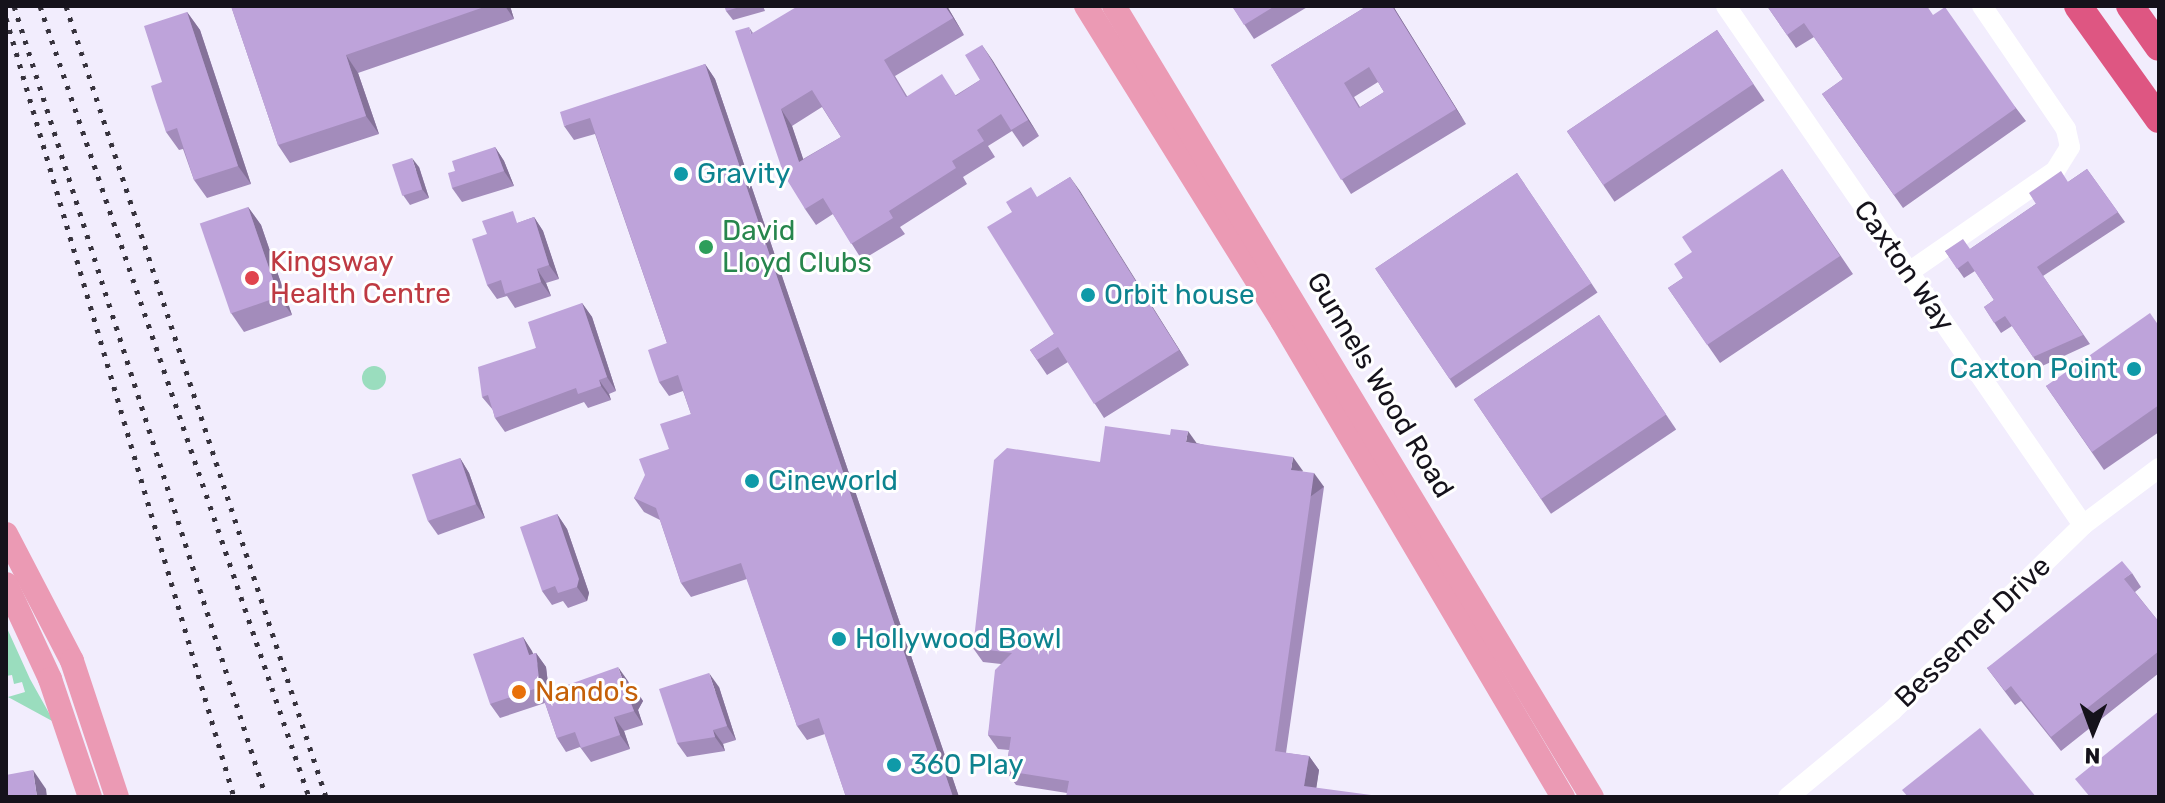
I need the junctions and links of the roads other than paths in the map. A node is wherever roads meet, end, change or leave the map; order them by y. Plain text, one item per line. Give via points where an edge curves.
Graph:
1 (1086, 6) edge
2 (1114, 6) edge
3 (1726, 6) edge
4 (1982, 6) edge
5 (2078, 6) edge
6 (2130, 6) edge
7 (2159, 47) edge
8 (2159, 119) edge
9 (1909, 272) junction
10 (2159, 468) edge
11 (2083, 525) junction
12 (6, 534) edge
13 (6, 584) edge
14 (17, 620) edge
15 (90, 797) edge
16 (117, 797) edge
17 (1563, 797) edge
18 (1592, 797) edge
19 (1788, 797) edge

1 - 17 main road, Gunnels Wood Road via 1282,321
2 - 18 main road, Gunnels Wood Road
3 - 9 street, Caxton Way
4 - 9 street via 2066,129 2070,147 2055,171
5 - 8 highway
6 - 7 highway
9 - 11 street, Caxton Way
10 - 11 street, Bessemer Drive
11 - 19 street, Bessemer Drive via 1892,711
12 - 16 main road via 72,661
13 - 14 main road
14 - 15 main road

